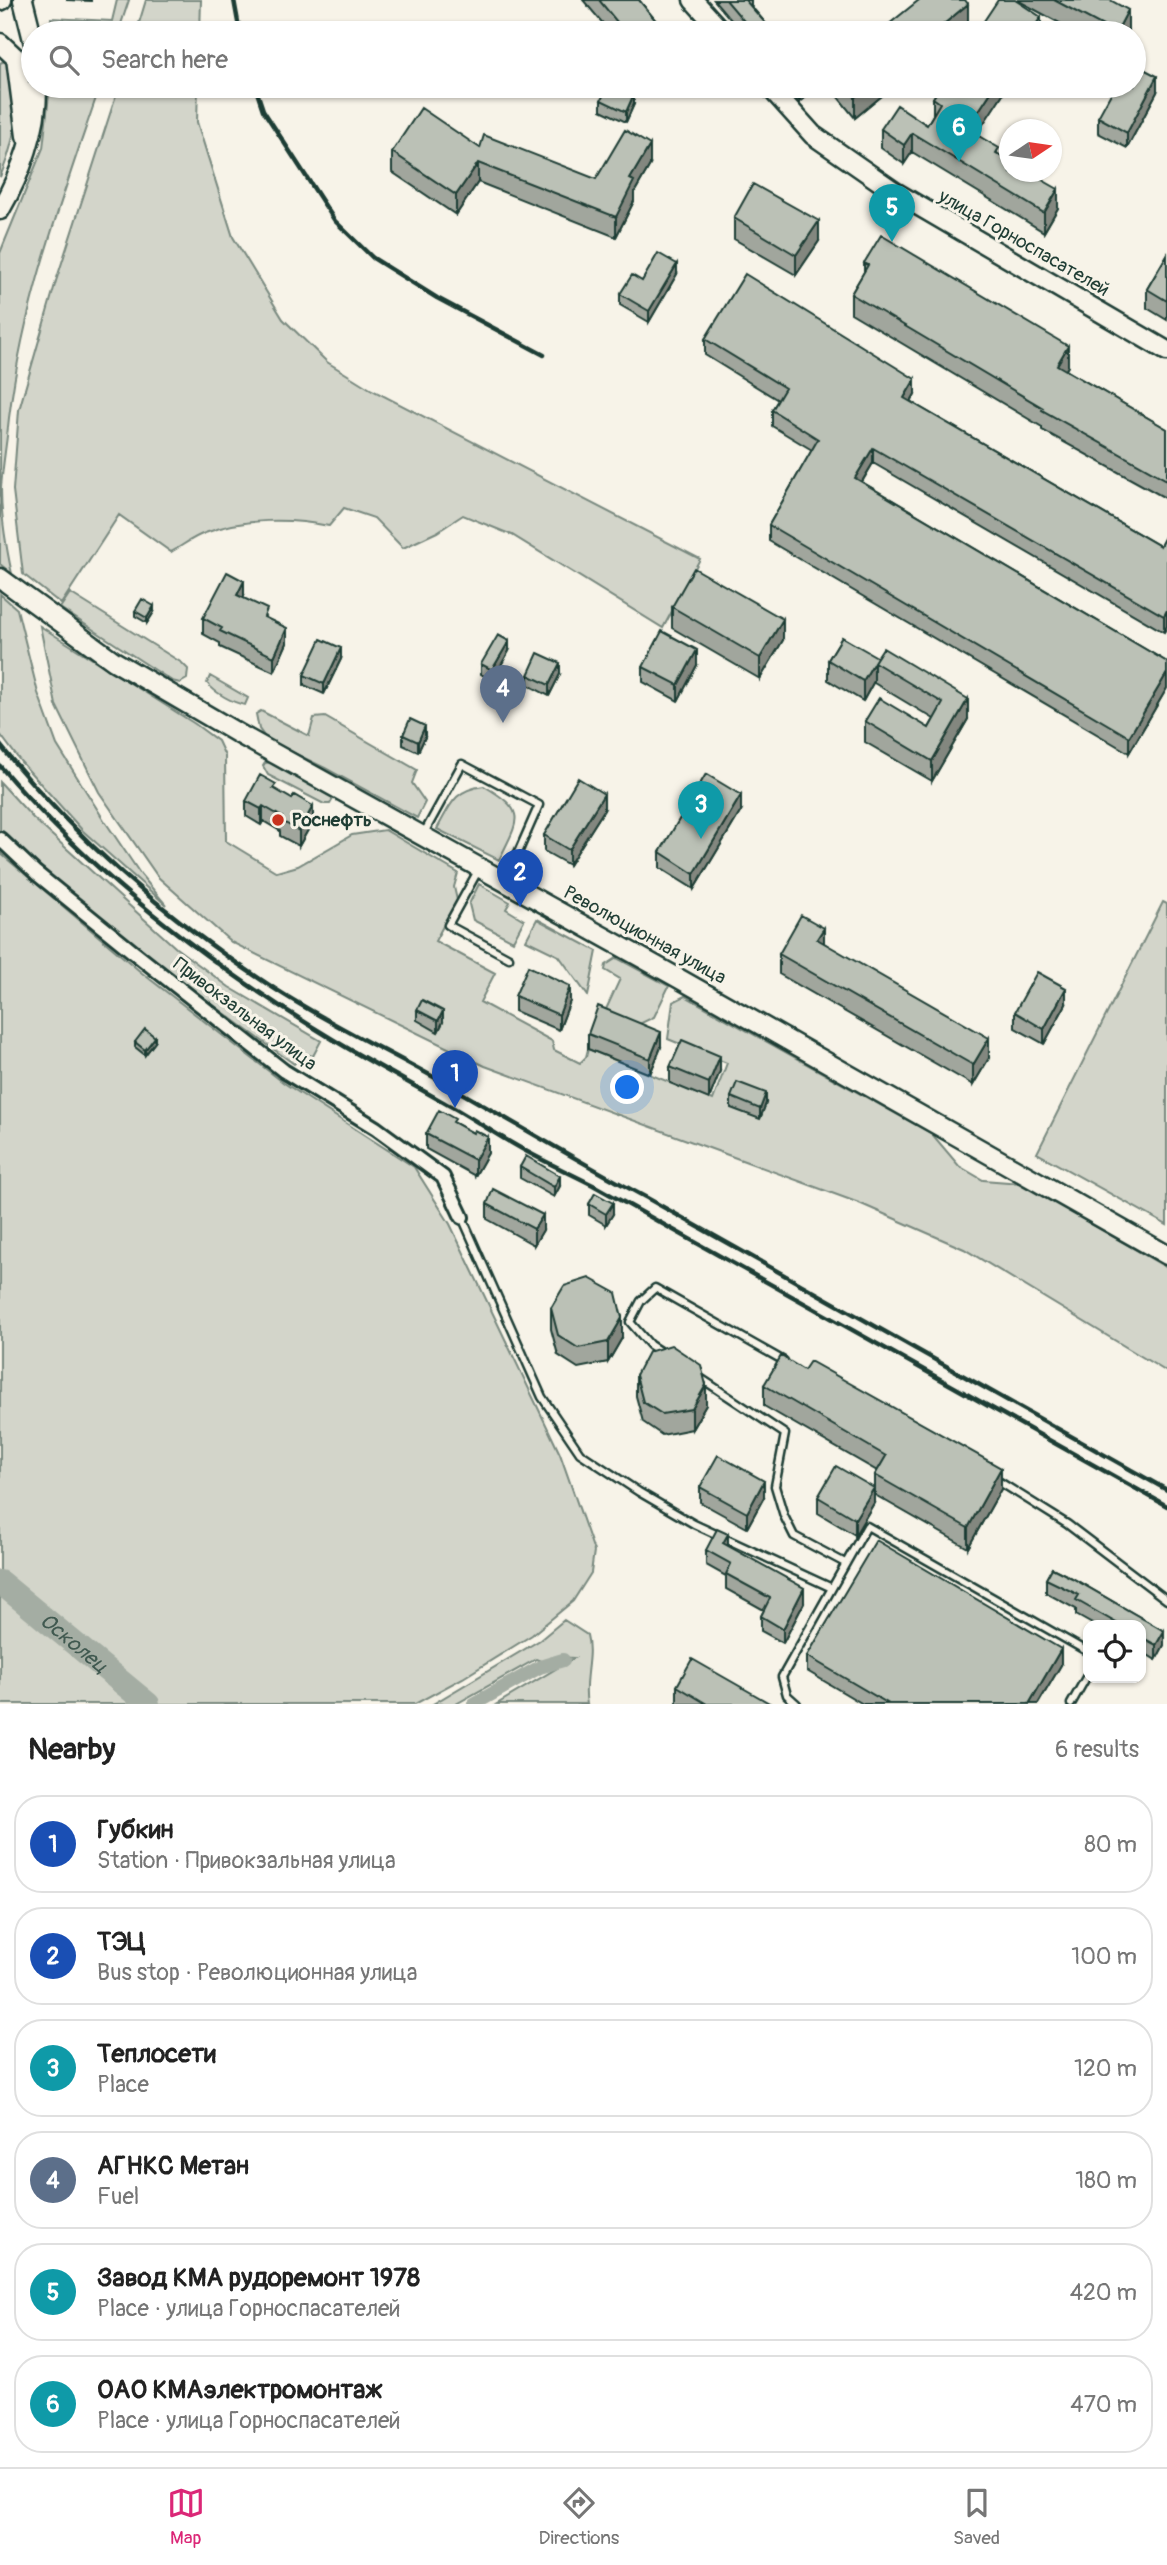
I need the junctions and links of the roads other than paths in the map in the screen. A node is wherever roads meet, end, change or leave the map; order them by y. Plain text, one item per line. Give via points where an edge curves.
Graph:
1 (23, 0) edge
2 (693, 0) edge
3 (28, 21) edge
4 (712, 21) edge
5 (0, 43) edge
6 (37, 98) edge
7 (780, 98) edge
8 (26, 146) junction
9 (0, 210) edge
10 (1167, 351) edge
11 (0, 578) edge
12 (422, 835) junction
13 (0, 839) edge
14 (480, 867) junction
15 (505, 881) junction
16 (509, 958) dead end
17 (462, 1217) joint
18 (1167, 1255) edge
19 (673, 1360) edge
20 (797, 1368) edge
21 (696, 1375) edge
22 (986, 1473) edge
23 (845, 1563) junction
24 (832, 1588) junction
25 (1167, 1600) edge
26 (1083, 1649) edge
27 (1083, 1683) edge
28 (797, 1704) edge
29 (1071, 1704) edge

1 - 3 street
2 - 4 street
5 - 8 street via 16,58
6 - 8 street
7 - 10 street, улица Горноспасателей via 813,135 895,192
8 - 9 street via 15,183
11 - 12 street, Революционная улица via 114,661
12 - 14 street, Революционная улица
12 - 15 lane via 462,764 539,805
13 - 17 street, Привокзальная улица via 36,873 284,1071 376,1128 443,1177
14 - 15 street, Революционная улица
14 - 16 lane via 448,925
15 - 18 street, Революционная улица
17 - 24 lane via 542,1397 580,1453 694,1524
19 - 20 lane via 650,1345 630,1322 641,1301 655,1288
21 - 23 lane via 785,1434 775,1486 784,1516 794,1536
22 - 25 lane via 1067,1524
23 - 24 lane
23 - 26 lane via 867,1526
24 - 28 lane via 782,1677 787,1695
27 - 29 lane

